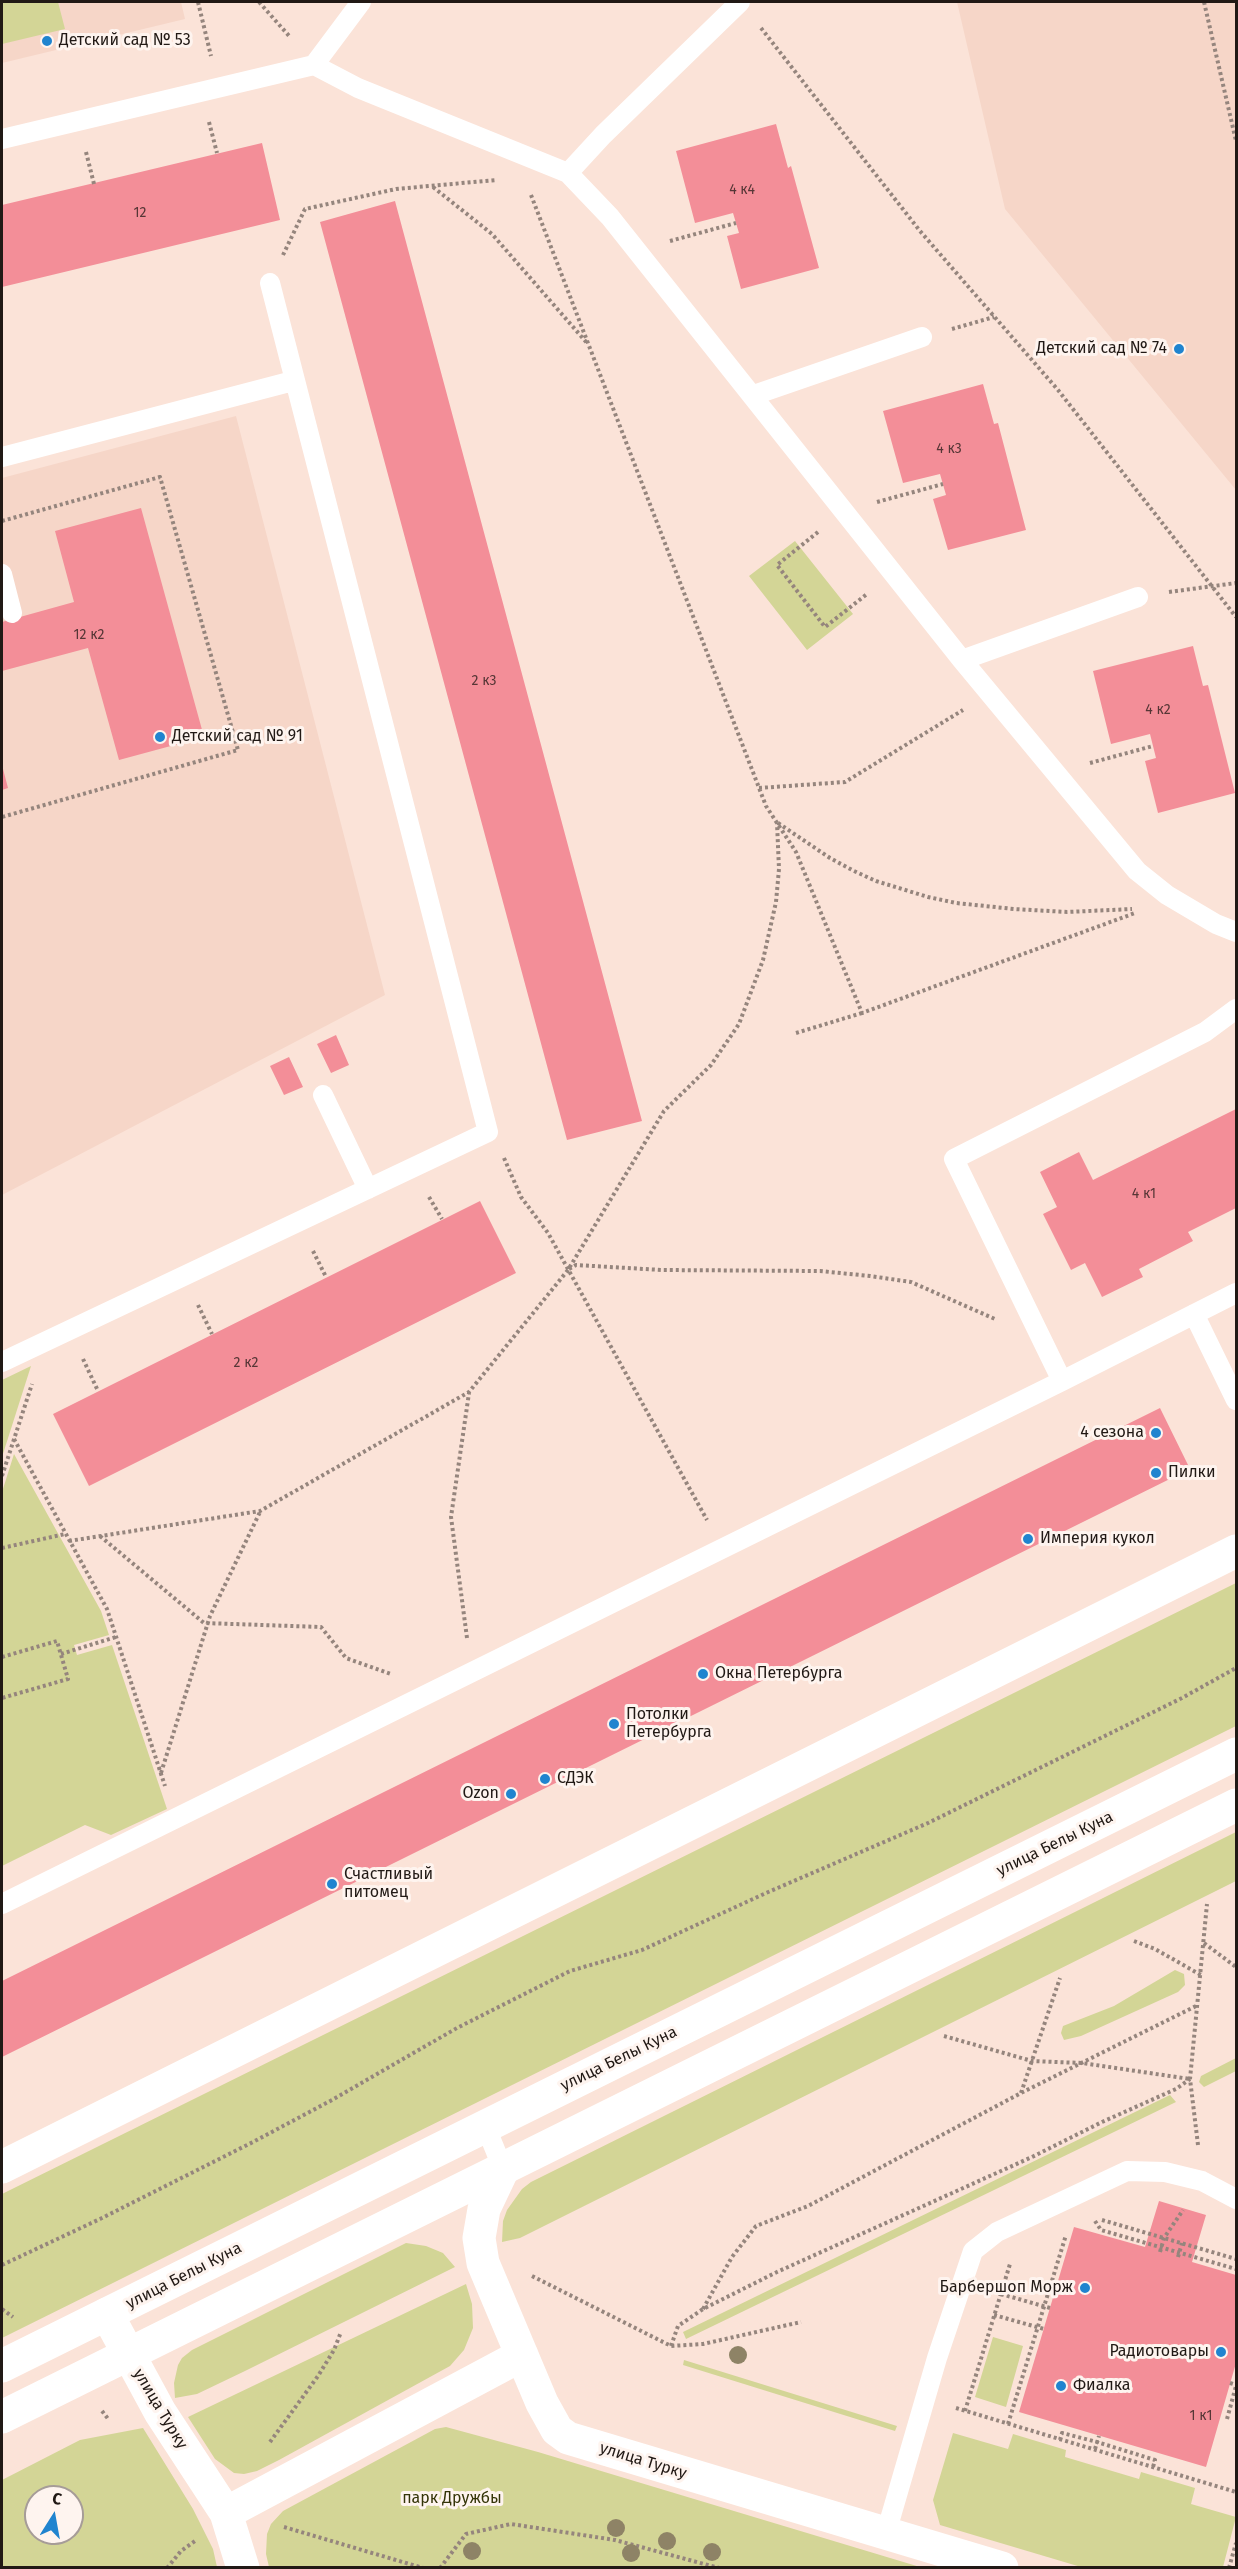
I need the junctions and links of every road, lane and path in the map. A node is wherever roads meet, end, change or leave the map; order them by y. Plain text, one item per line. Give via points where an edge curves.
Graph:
1 (198, 2) edge
2 (259, 2) edge
3 (361, 2) edge
4 (740, 2) edge
5 (1204, 2) edge
6 (314, 65) junction
7 (217, 87) junction
8 (2, 139) edge
9 (1236, 141) edge
10 (516, 152) junction
11 (568, 173) junction
12 (525, 177) junction
13 (432, 186) junction
14 (736, 223) dead end
15 (710, 231) dead end
16 (270, 283) joint
17 (994, 317) junction
18 (922, 337) joint
19 (589, 345) junction
20 (293, 381) junction
21 (754, 395) junction
22 (2, 457) edge
23 (943, 484) dead end
24 (916, 491) dead end
25 (845, 511) junction
26 (2, 521) edge
27 (894, 573) junction
28 (2, 574) edge
29 (1236, 583) edge
30 (1213, 585) junction
31 (1138, 597) joint
32 (12, 613) dead end
33 (1236, 617) edge
34 (962, 660) junction
35 (990, 694) junction
36 (1153, 746) dead end
37 (1127, 753) dead end
38 (759, 788) junction
39 (2, 817) edge
40 (777, 822) junction
41 (1167, 895) junction
42 (1148, 908) junction
43 (1236, 932) edge
44 (1236, 1009) edge
45 (862, 1013) junction
46 (796, 1033) dead end
47 (323, 1095) dead end
48 (488, 1132) junction
49 (368, 1189) junction
50 (568, 1270) junction
51 (1236, 1293) edge
52 (1194, 1314) junction
53 (1039, 1331) junction
54 (46, 1341) junction
55 (2, 1362) edge
56 (1062, 1382) junction
57 (469, 1392) junction
58 (1236, 1400) edge
59 (14, 1439) junction
60 (2, 1476) edge
61 (261, 1511) junction
62 (65, 1534) junction
63 (100, 1535) junction
64 (69, 1540) junction
65 (2, 1548) edge
66 (723, 1549) junction
67 (1236, 1551) edge
68 (208, 1623) junction
69 (116, 1637) junction
70 (61, 1654) junction
71 (2, 1658) edge
72 (1236, 1668) edge
73 (471, 1673) junction
74 (2, 1698) edge
75 (416, 1700) junction
76 (1236, 1754) edge
77 (161, 1774) junction
78 (1236, 1805) edge
79 (177, 1819) junction
80 (2, 1904) edge
81 (1207, 1904) dead end
82 (1134, 1941) dead end
83 (1204, 1943) junction
84 (1236, 1967) edge
85 (1201, 1975) junction
86 (1060, 1978) dead end
87 (1198, 2005) junction
88 (944, 2036) dead end
89 (1032, 2061) junction
90 (1082, 2063) junction
91 (1190, 2079) junction
92 (1021, 2093) junction
93 (485, 2125) junction
94 (2, 2167) edge
95 (504, 2169) junction
96 (1202, 2181) junction
97 (1236, 2199) edge
98 (1174, 2205) dead end
99 (1184, 2208) dead end
100 (1092, 2217) dead end
101 (1101, 2230) dead end
102 (1164, 2238) junction
103 (1065, 2240) dead end
104 (1182, 2243) junction
105 (1160, 2250) junction
106 (1179, 2255) junction
107 (1236, 2259) edge
108 (1011, 2262) dead end
109 (483, 2263) junction
110 (2, 2265) edge
111 (1236, 2269) edge
112 (1001, 2294) junction
113 (1048, 2307) junction
114 (703, 2309) junction
115 (107, 2314) junction
116 (994, 2315) junction
117 (801, 2322) dead end
118 (1041, 2329) junction
119 (340, 2332) dead end
120 (671, 2346) junction
121 (128, 2354) junction
122 (522, 2355) junction
123 (2, 2366) edge
124 (1230, 2384) dead end
125 (1236, 2386) edge
126 (925, 2400) junction
127 (965, 2411) junction
128 (2, 2417) edge
129 (1227, 2419) dead end
130 (1008, 2424) junction
131 (1099, 2436) dead end
132 (1060, 2440) junction
133 (1097, 2442) junction
134 (1122, 2443) dead end
135 (268, 2446) dead end
136 (1095, 2449) junction
137 (1120, 2450) junction
138 (1118, 2456) junction
139 (1153, 2467) junction
140 (1236, 2492) edge
141 (226, 2513) junction
142 (280, 2526) dead end
143 (886, 2533) junction
144 (197, 2539) dead end
145 (1236, 2543) edge
146 (167, 2568) edge
147 (243, 2568) edge
148 (423, 2568) edge
149 (440, 2568) edge
150 (719, 2568) edge
151 (1002, 2568) edge
152 (1229, 2568) edge

1 - 7 path
2 - 6 path
3 - 6 lane
4 - 11 lane
4 - 17 path via 920,231
5 - 9 path
6 - 7 lane
6 - 10 lane via 358,88
7 - 8 lane
10 - 11 lane
10 - 12 path
11 - 21 lane via 610,216
12 - 13 path
12 - 19 path
13 - 16 path via 396,189 305,209
13 - 19 path via 492,234
14 - 15 path
16 - 20 lane
17 - 18 path
17 - 30 path via 1058,390
18 - 21 lane
19 - 38 path
20 - 22 lane
20 - 48 lane
21 - 25 lane
23 - 24 path
25 - 27 lane
25 - 27 path via 777,565 825,627
26 - 39 path via 160,477 238,750
27 - 34 lane
28 - 32 lane
29 - 30 path
30 - 31 path
30 - 33 path
31 - 34 lane
34 - 35 lane
35 - 38 path via 845,782
35 - 41 lane via 1137,871
36 - 37 path
38 - 40 path
40 - 42 path via 854,871 928,897 1040,911
40 - 45 path via 796,852
40 - 50 path via 776,902 763,960 739,1024 711,1065 664,1111
41 - 42 path
41 - 43 lane
42 - 45 path
44 - 53 lane via 1205,1032 954,1159
45 - 46 path
47 - 49 lane
48 - 49 lane
48 - 50 path via 499,1145 521,1197 548,1233
49 - 54 lane
50 - 53 path via 576,1265 819,1271 870,1276 911,1282 1017,1328
50 - 57 path
50 - 66 path
51 - 52 lane
52 - 56 lane
52 - 58 lane
53 - 56 lane
54 - 55 lane
54 - 59 path
56 - 66 lane
57 - 61 path
57 - 73 path via 451,1517
59 - 60 path
59 - 62 path
61 - 63 path
61 - 68 path
62 - 64 path
62 - 65 path
63 - 64 path
63 - 68 path
64 - 69 path via 107,1609
66 - 73 lane
67 - 94 street
68 - 75 path via 321,1627 346,1658 404,1678
68 - 77 path
69 - 70 path
69 - 77 path
70 - 71 path via 57,1641
70 - 74 path via 68,1678
72 - 110 path via 928,1823 642,1950 570,1971 457,2028 253,2142
73 - 75 lane
75 - 79 lane
76 - 93 street, улица Белы Куна
77 - 79 path
78 - 95 street
79 - 80 lane
81 - 83 path
82 - 85 path
83 - 84 path
83 - 85 path
85 - 87 path
86 - 89 path
87 - 90 path
87 - 91 path
88 - 89 path
89 - 90 path
89 - 92 path
90 - 91 path
90 - 92 path
91 - 96 path
91 - 114 path via 1176,2089
92 - 114 path via 808,2206 756,2226 732,2257
93 - 95 lane
93 - 115 street, улица Белы Куна
95 - 109 street, улица Турку via 484,2209 480,2238
95 - 121 street
96 - 97 lane
96 - 126 lane via 1165,2172 1127,2171 997,2232 973,2251
98 - 99 path
100 - 102 path
101 - 105 path
102 - 104 path
102 - 105 path
103 - 113 path
104 - 106 path
104 - 107 path
105 - 106 path
106 - 111 path
108 - 112 path
109 - 120 path via 518,2269
109 - 122 street, улица Турку
112 - 113 path
112 - 116 path
113 - 118 path
114 - 120 path via 678,2326
115 - 121 street, улица Турку
115 - 123 street, улица Белы Куна
116 - 118 path
116 - 127 path
117 - 120 path via 703,2344
118 - 130 path
119 - 135 path via 318,2376
121 - 128 street
121 - 141 street, улица Турку via 160,2412
122 - 141 street
122 - 143 street, улица Турку via 556,2430 568,2438
124 - 125 path
125 - 129 path
126 - 127 path
126 - 143 lane
127 - 130 path
130 - 132 path
131 - 133 path
132 - 133 path via 1062,2433
132 - 136 path
133 - 136 path
133 - 137 path
134 - 137 path
136 - 138 path
137 - 138 path
137 - 139 path via 1155,2460
138 - 139 path
139 - 140 path
141 - 147 street, улица Турку
142 - 148 path
143 - 151 street, улица Турку
144 - 146 path
145 - 152 path
149 - 150 path via 466,2534 511,2524 615,2540

